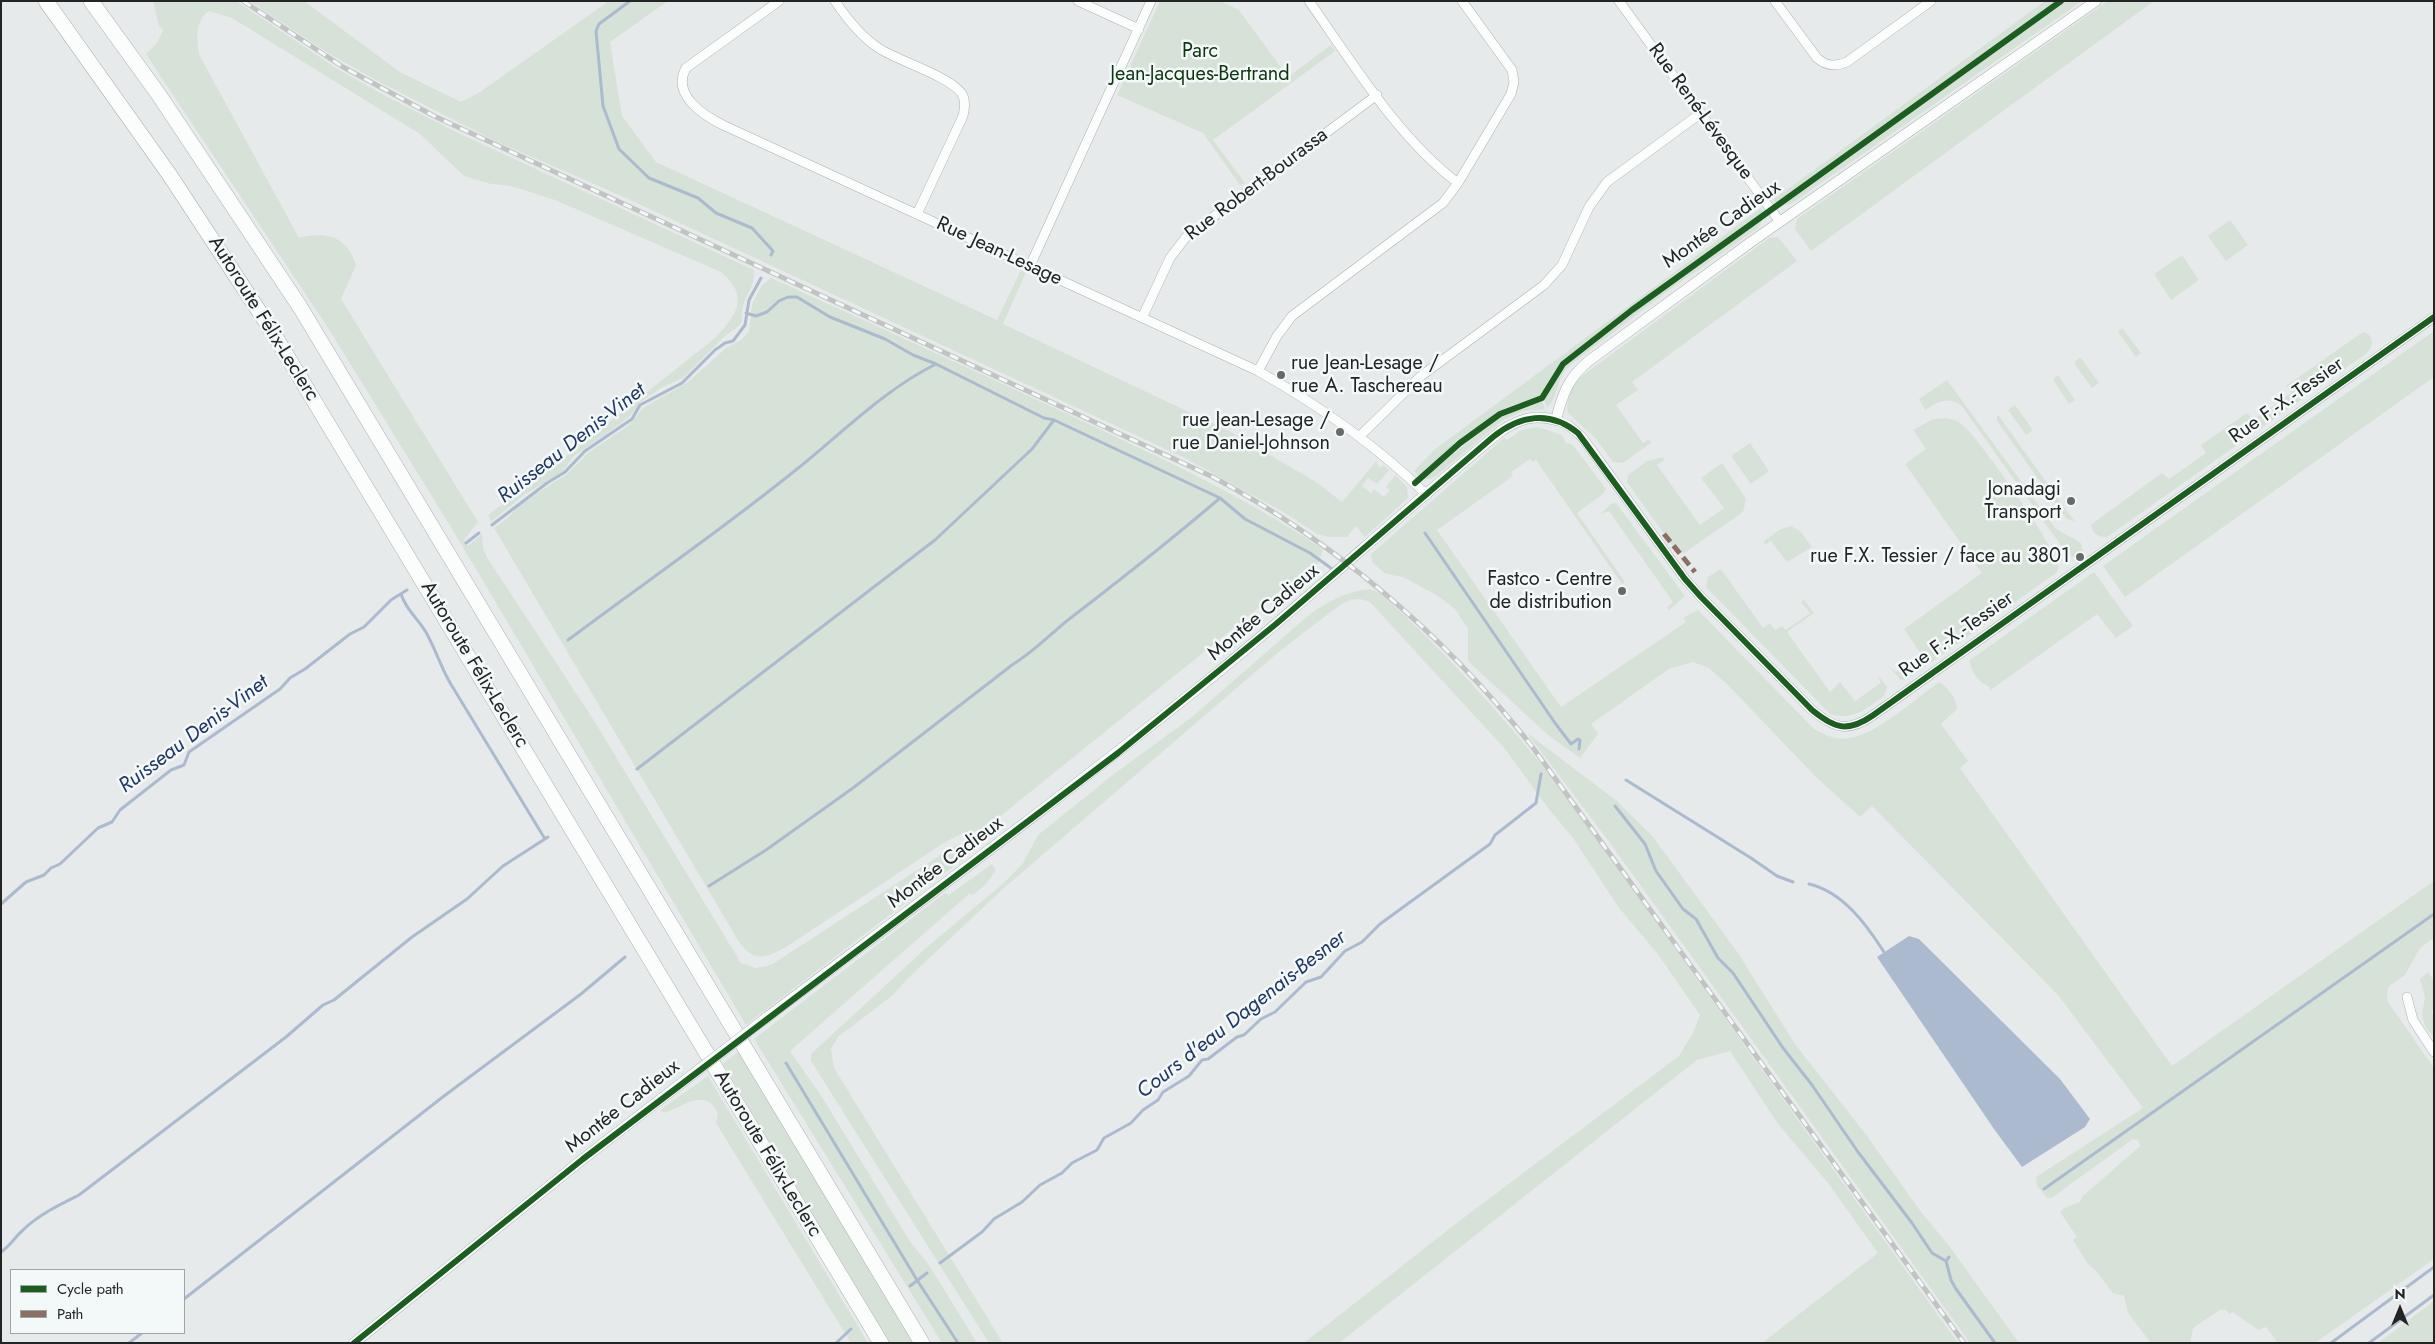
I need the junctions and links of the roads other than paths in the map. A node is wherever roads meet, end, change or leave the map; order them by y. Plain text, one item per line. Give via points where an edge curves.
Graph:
1 (46, 1) edge
2 (91, 1) edge
3 (779, 1) edge
4 (835, 1) edge
5 (1078, 1) edge
6 (1151, 1) edge
7 (1309, 1) edge
8 (1462, 1) edge
9 (1619, 1) edge
10 (1775, 1) edge
11 (1931, 1) edge
12 (2096, 1) edge
13 (1139, 29) junction
14 (1377, 96) junction
15 (1701, 113) junction
16 (1458, 183) junction
17 (917, 214) junction
18 (1780, 222) junction
19 (1030, 266) junction
20 (2434, 317) edge
21 (1142, 318) junction
22 (1258, 371) junction
23 (1556, 420) junction
24 (1360, 436) junction
25 (1427, 495) junction
26 (2407, 997) dead end
27 (2434, 1052) edge
28 (354, 1343) edge
29 (880, 1343) edge
30 (922, 1343) edge

1 - 29 highway, Autoroute Félix-Leclerc via 174,182 277,339
2 - 30 highway, Autoroute Félix-Leclerc via 186,135 309,322
3 - 17 street, Rue Jean-Lesage via 689,64 683,72 682,81 686,95 695,107 715,121
4 - 17 street via 872,43 950,84 963,95 963,116
5 - 13 street
6 - 13 street
7 - 14 street
8 - 16 street via 1508,65 1514,82 1511,94
9 - 15 street, Rue René-Lévesque
10 - 11 street via 1817,58 1832,66 1847,62
12 - 18 street, Montée Cadieux
13 - 19 street
14 - 16 street via 1412,141
14 - 21 street, Rue Robert-Bourassa via 1186,237 1167,264
15 - 18 street, Rue René-Lévesque
15 - 24 street via 1607,182 1589,207 1562,265 1544,285 1421,376
16 - 22 street via 1438,207 1292,316
17 - 19 street, Rue Jean-Lesage
18 - 23 street, Montée Cadieux via 1583,365 1566,386
19 - 21 street, Rue Jean-Lesage
20 - 23 street, Rue F.-X.-Tessier via 1872,716 1853,726 1832,724 1816,713 1701,597 1582,437
21 - 22 street, Rue Jean-Lesage
22 - 24 street, Rue Jean-Lesage
23 - 25 street, Montée Cadieux via 1532,417 1510,425
24 - 25 street, Rue Jean-Lesage
25 - 28 street, Montée Cadieux, bridge via 1118,753 583,1159
26 - 27 street via 2413,1020

